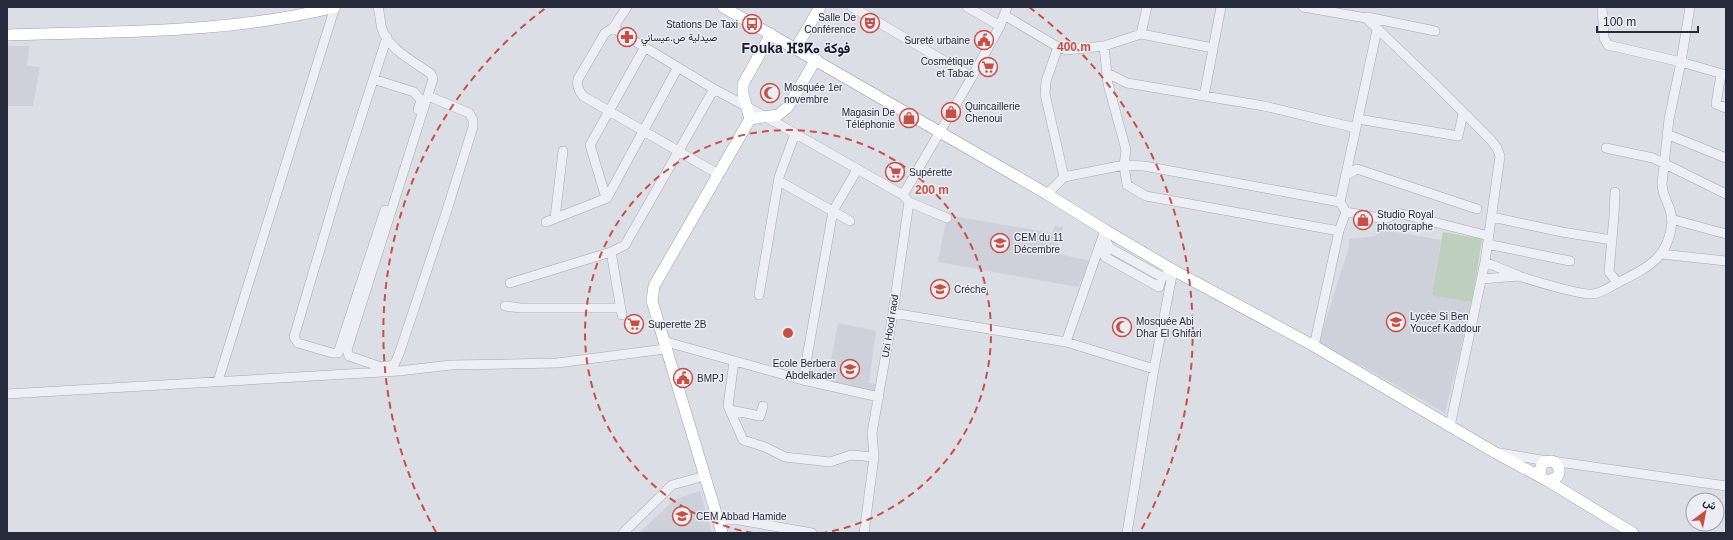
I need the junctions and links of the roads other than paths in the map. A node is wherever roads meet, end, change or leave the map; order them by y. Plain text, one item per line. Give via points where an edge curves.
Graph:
1 (335, 7) edge
2 (378, 7) edge
3 (627, 7) edge
4 (723, 7) edge
5 (820, 7) edge
6 (852, 7) edge
7 (967, 7) edge
8 (1011, 7) edge
9 (1147, 7) edge
10 (1221, 7) edge
11 (1303, 7) edge
12 (1602, 7) edge
13 (1690, 7) edge
14 (1006, 11) edge
15 (1366, 18) junction
16 (1000, 26) junction
17 (614, 28) junction
18 (1377, 30) junction
19 (1435, 31) dead end
20 (771, 34) junction
21 (1141, 34) junction
22 (7, 35) edge
23 (387, 37) junction
24 (1104, 46) junction
25 (645, 47) junction
26 (1058, 47) junction
27 (796, 48) junction
28 (1213, 48) junction
29 (816, 59) junction
30 (1681, 62) junction
31 (678, 67) junction
32 (1107, 73) junction
33 (1724, 74) edge
34 (972, 77) junction
35 (373, 79) junction
36 (714, 89) junction
37 (428, 96) junction
38 (1204, 96) junction
39 (745, 105) junction
40 (1726, 108) edge
41 (610, 111) junction
42 (1463, 114) junction
43 (766, 116) junction
44 (750, 119) junction
45 (1357, 123) junction
46 (643, 130) junction
47 (940, 131) junction
48 (795, 134) junction
49 (1669, 135) junction
50 (1606, 148) dead end
51 (563, 151) dead end
52 (678, 151) junction
53 (1726, 158) edge
54 (1665, 164) junction
55 (1124, 165) junction
56 (857, 170) junction
57 (718, 174) junction
58 (1345, 176) junction
59 (1064, 178) junction
60 (779, 181) junction
61 (1614, 192) dead end
62 (1047, 194) junction
63 (1726, 194) edge
64 (606, 198) junction
65 (906, 199) junction
66 (1340, 202) junction
67 (1477, 209) dead end
68 (833, 211) junction
69 (1346, 212) junction
70 (1492, 217) junction
71 (555, 218) junction
72 (946, 218) dead end
73 (1672, 219) junction
74 (850, 221) dead end
75 (546, 222) dead end
76 (1339, 231) junction
77 (1104, 233) junction
78 (1726, 234) edge
79 (1488, 240) junction
80 (1612, 240) junction
81 (611, 252) junction
82 (1661, 254) junction
83 (1570, 260) dead end
84 (1726, 261) edge
85 (1485, 262) junction
86 (1173, 270) junction
87 (1519, 276) junction
88 (1482, 279) junction
89 (510, 283) dead end
90 (1618, 283) junction
91 (759, 295) dead end
92 (505, 306) dead end
93 (893, 313) junction
94 (1066, 342) junction
95 (664, 345) junction
96 (1314, 346) junction
97 (734, 361) junction
98 (1154, 369) junction
99 (803, 380) junction
100 (218, 381) junction
101 (7, 394) edge
102 (879, 398) junction
103 (763, 406) dead end
104 (730, 410) junction
105 (1450, 426) junction
106 (1494, 452) junction
107 (874, 457) junction
108 (1550, 461) junction
109 (705, 476) junction
110 (1545, 479) junction
111 (1726, 486) edge
112 (718, 520) junction
113 (623, 533) edge
114 (722, 533) edge
115 (812, 533) edge
116 (864, 533) edge
117 (1127, 533) edge
118 (1633, 533) edge

1 - 22 main road via 282,19 214,28
1 - 100 street
2 - 23 street via 382,30
3 - 17 street
4 - 20 main road
5 - 27 main road
6 - 34 street
7 - 16 street
8 - 14 street
9 - 21 street
10 - 28 street
11 - 15 street
12 - 30 street via 1604,38 1608,45
13 - 30 street
14 - 16 street, Uzi Hood raod
14 - 26 street
15 - 18 street
15 - 19 street
16 - 34 street, Uzi Hood raod
17 - 25 street
17 - 41 street via 605,33 577,85 583,96
18 - 42 street
18 - 45 street
20 - 27 main road
20 - 39 main road via 743,84
21 - 24 street
21 - 28 street
23 - 35 street
23 - 37 street via 395,48 431,74 433,79
24 - 26 street via 1067,50
24 - 32 street
25 - 31 street
25 - 41 street
26 - 59 street via 1046,81 1045,94
27 - 29 main road
28 - 38 street
29 - 43 main road via 788,107 778,115
29 - 47 main road
30 - 33 street
30 - 49 street via 1669,119
31 - 36 street
31 - 46 street
32 - 38 street via 1127,83
32 - 55 street via 1126,150
33 - 40 street via 1716,104
34 - 47 street, Uzi Hood raod
35 - 35 street via 294,337 298,343 332,353 338,353 340,348 421,100 414,92
36 - 39 street
36 - 52 street
37 - 37 street via 347,350 349,356 385,367 394,365 403,346 473,127 469,113
38 - 45 street
39 - 43 street
39 - 44 main road
41 - 46 street
41 - 64 street via 590,145
42 - 45 street via 1458,136
42 - 70 street via 1497,148 1500,156
43 - 44 main road
43 - 48 street
44 - 57 main road
45 - 58 street
46 - 52 street
46 - 64 street
47 - 62 main road
47 - 65 street, Uzi Hood raod
48 - 56 street
48 - 60 street
49 - 53 street
49 - 54 street
50 - 54 street via 1649,157
51 - 71 street
52 - 57 street
52 - 81 street via 625,245
54 - 63 street
54 - 73 street via 1662,189
55 - 59 street
55 - 66 street via 1144,166
55 - 76 street via 1127,185 1146,196
56 - 65 street
56 - 68 street
57 - 95 main road via 654,286 652,301
58 - 66 street
58 - 67 street via 1357,169
59 - 62 street
60 - 68 street
60 - 91 street
61 - 80 street
62 - 77 main road
64 - 71 street
65 - 72 street
65 - 93 street, Uzi Hood raod
66 - 69 street
68 - 74 street
68 - 99 street
69 - 76 street
69 - 79 street via 1385,219 1398,213
70 - 79 street
70 - 80 street
71 - 75 street
73 - 78 street
73 - 82 street
76 - 96 street
77 - 86 main road
77 - 86 street via 1110,248 1105,256 1159,287 1162,277
77 - 94 street
79 - 83 street
79 - 85 street
80 - 90 street via 1609,272
81 - 89 street
81 - 92 street via 621,312
82 - 84 street
82 - 90 street via 1646,268
85 - 87 street
85 - 88 street
86 - 96 main road
86 - 98 street
87 - 88 street
87 - 90 street via 1594,294
88 - 105 street
93 - 94 street
93 - 102 street, Uzi Hood raod
94 - 98 street
95 - 97 street
95 - 100 street via 557,363 450,365 399,371
95 - 109 main road
96 - 105 main road
97 - 99 street
97 - 104 street via 728,406
98 - 117 street
99 - 102 street
100 - 101 street
102 - 107 street, Uzi Hood raod via 872,433
103 - 104 street via 760,416
104 - 107 street via 743,440 784,457 830,462 851,455
105 - 106 main road
106 - 108 street
106 - 110 main road
107 - 116 street, Uzi Hood raod
108 - 110 main road via 1540,466 1539,471
108 - 110 main road via 1557,465 1559,471 1554,479
108 - 111 street
109 - 112 main road
109 - 113 street via 672,485
110 - 118 main road
112 - 114 main road
112 - 115 street via 739,520

